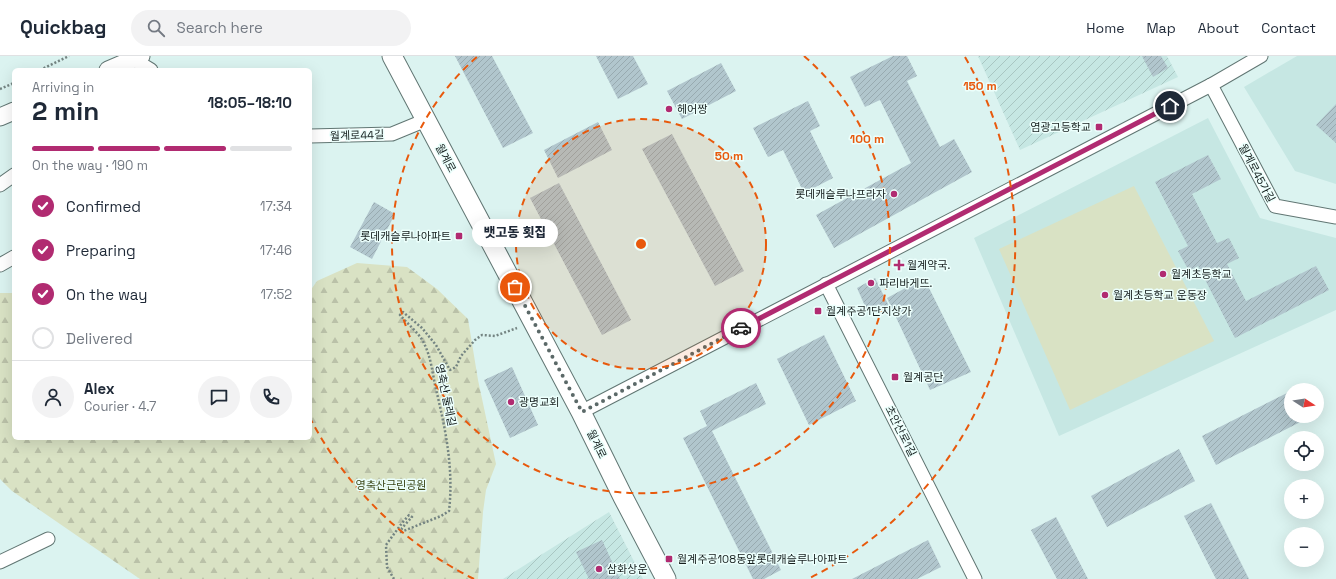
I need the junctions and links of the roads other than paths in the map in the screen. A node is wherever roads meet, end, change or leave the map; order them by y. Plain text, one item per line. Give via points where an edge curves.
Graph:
1 (392, 56) edge
2 (1261, 56) edge
3 (137, 58) edge
4 (113, 68) edge
5 (149, 68) edge
6 (1211, 85) junction
7 (12, 112) edge
8 (0, 117) edge
9 (426, 120) junction
10 (312, 136) edge
11 (12, 176) edge
12 (0, 185) edge
13 (1336, 217) edge
14 (12, 258) edge
15 (0, 265) edge
16 (826, 284) junction
17 (582, 412) junction
18 (48, 539) dead end
19 (0, 562) edge
20 (666, 579) edge
21 (975, 579) edge

1 - 9 main road, 월계로
2 - 6 street
3 - 4 street
3 - 5 street
6 - 13 street, 월계로45가길 via 1275,206
6 - 16 street
7 - 8 street
9 - 10 street, 월계로44길 via 392,134
9 - 17 main road, 월계로
11 - 12 street
14 - 15 street
16 - 17 street
16 - 21 street, 초안산로1길
17 - 20 main road, 월계로
18 - 19 street

